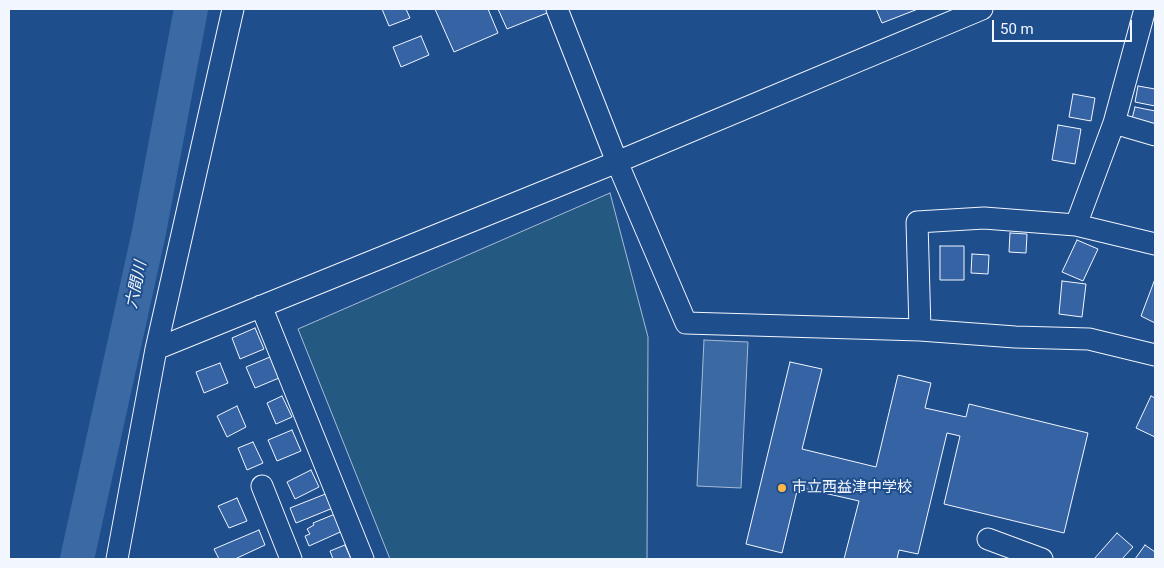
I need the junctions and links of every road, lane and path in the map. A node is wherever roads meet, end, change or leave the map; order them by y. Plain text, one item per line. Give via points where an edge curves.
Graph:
1 (233, 9) edge
2 (557, 9) edge
3 (982, 9) edge
4 (1145, 9) edge
5 (1114, 123) junction
6 (1155, 135) edge
7 (617, 162) junction
8 (1076, 225) junction
9 (1155, 244) edge
10 (261, 306) junction
11 (920, 330) junction
12 (156, 349) junction
13 (1155, 355) edge
14 (262, 486) dead end
15 (988, 539) dead end
16 (117, 559) edge
17 (291, 559) edge
18 (363, 559) edge
19 (1042, 559) edge

1 - 12 street
2 - 7 street
3 - 7 street
4 - 5 street
5 - 6 street
5 - 8 street
7 - 10 street
7 - 11 street via 686,323
8 - 9 street
8 - 11 street via 984,218 917,222
10 - 12 street
10 - 18 street
11 - 13 street via 1089,339
12 - 16 street
14 - 17 street
15 - 19 street

